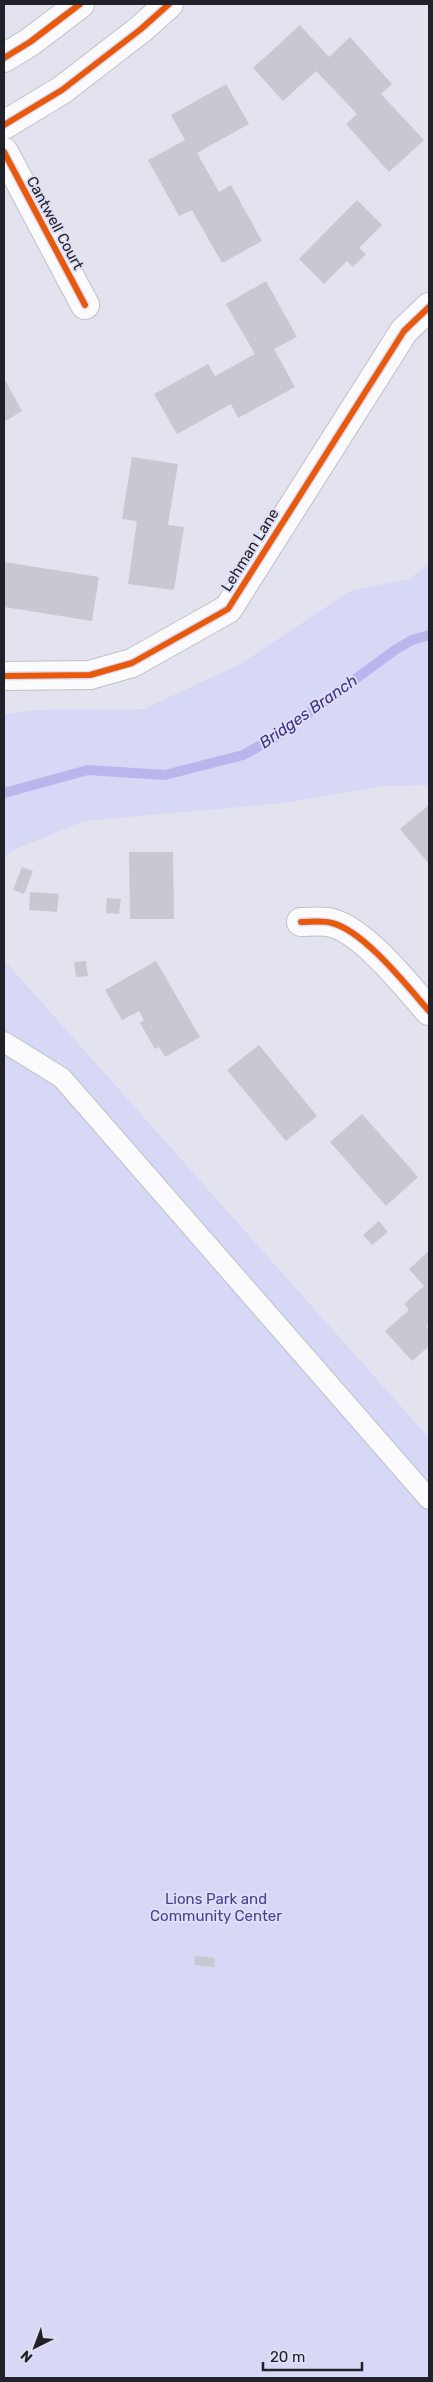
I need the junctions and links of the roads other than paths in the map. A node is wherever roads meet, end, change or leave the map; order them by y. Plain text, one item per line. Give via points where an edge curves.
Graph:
1 (80, 4) edge
2 (169, 4) edge
3 (4, 58) edge
4 (4, 125) edge
5 (4, 152) edge
6 (85, 305) dead end
7 (429, 307) edge
8 (4, 676) edge
9 (301, 922) dead end
10 (429, 1011) edge
11 (4, 1042) edge
12 (429, 1499) edge

1 - 3 street
2 - 4 street via 62,90
5 - 6 street, Cantwell Court
7 - 8 street, Lehman Lane via 404,331 228,609 132,663 90,675
9 - 10 street via 332,923 356,936 386,963
11 - 12 lane via 62,1078

